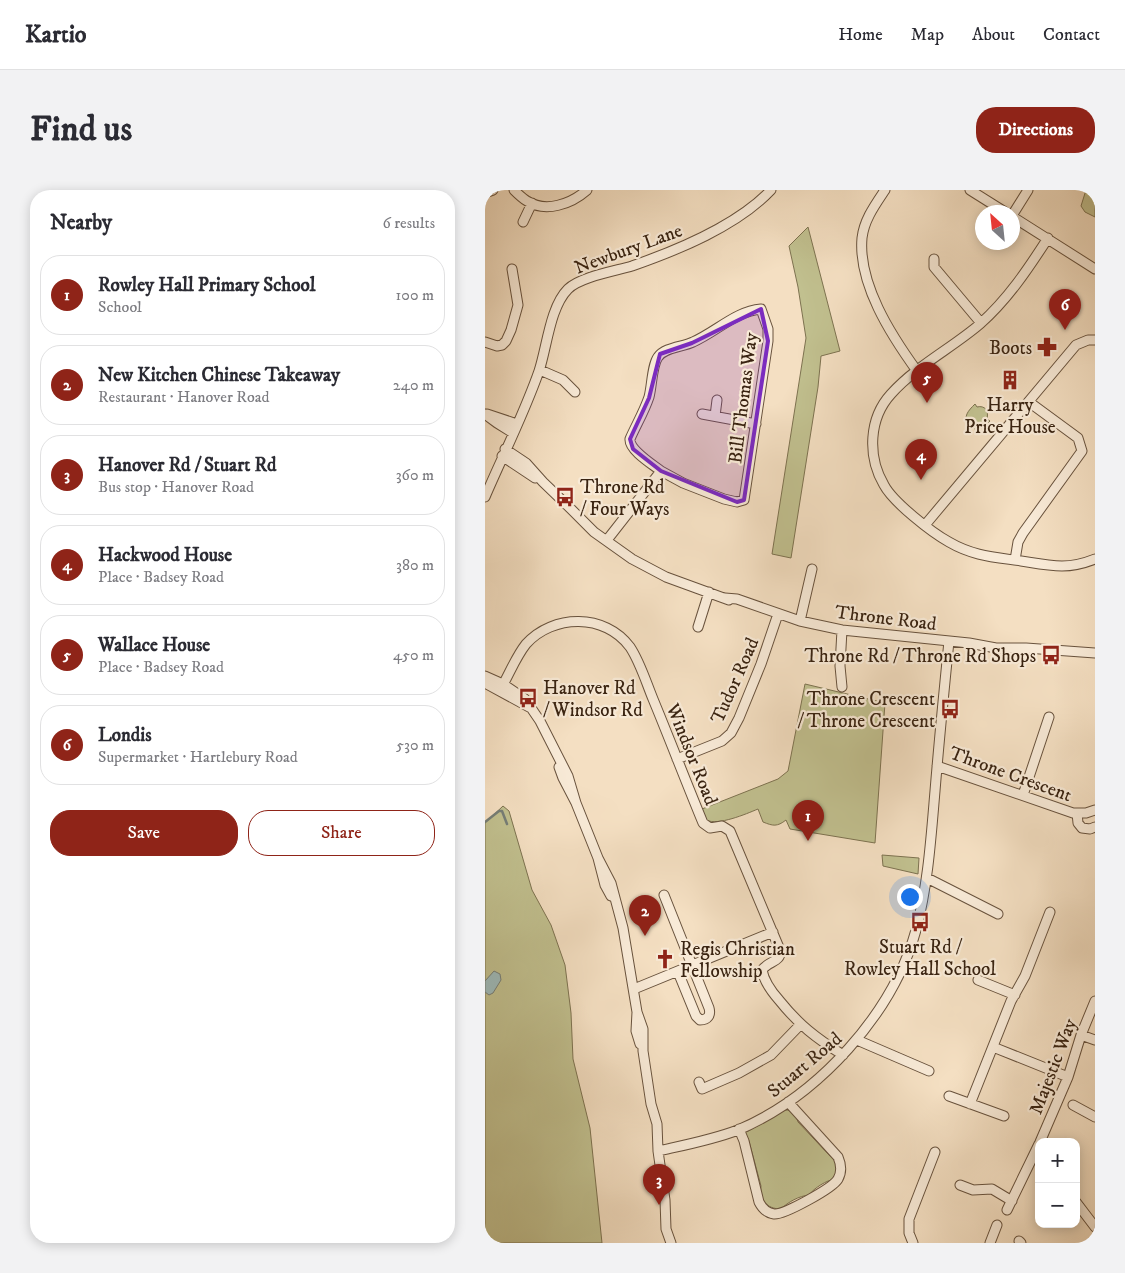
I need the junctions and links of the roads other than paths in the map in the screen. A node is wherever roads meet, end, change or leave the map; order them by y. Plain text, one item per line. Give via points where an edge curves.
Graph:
1 (493, 190) edge
2 (514, 190) edge
3 (587, 190) edge
4 (771, 190) edge
5 (885, 190) edge
6 (970, 190) edge
7 (1028, 190) edge
8 (485, 193) edge
9 (532, 203) junction
10 (994, 205) edge
11 (1019, 205) edge
12 (1020, 220) edge
13 (523, 222) dead end
14 (1048, 238) junction
15 (934, 259) dead end
16 (512, 269) dead end
17 (1095, 269) edge
18 (981, 323) junction
19 (1095, 340) edge
20 (485, 342) edge
21 (540, 370) junction
22 (917, 371) junction
23 (575, 392) dead end
24 (717, 400) dead end
25 (1029, 402) junction
26 (485, 413) edge
27 (702, 414) dead end
28 (715, 416) junction
29 (517, 424) junction
30 (756, 424) junction
31 (513, 433) junction
32 (504, 453) junction
33 (661, 471) junction
34 (485, 497) edge
35 (925, 525) junction
36 (607, 540) junction
37 (1095, 558) edge
38 (1015, 560) junction
39 (813, 569) dead end
40 (709, 592) junction
41 (774, 613) junction
42 (800, 621) junction
43 (698, 627) dead end
44 (842, 630) junction
45 (949, 641) junction
46 (1095, 653) edge
47 (485, 676) edge
48 (485, 683) edge
49 (501, 687) junction
50 (841, 687) dead end
51 (1049, 717) dead end
52 (677, 759) junction
53 (937, 766) junction
54 (1023, 795) junction
55 (1095, 810) edge
56 (1077, 814) junction
57 (1095, 827) edge
58 (927, 878) junction
59 (664, 895) dead end
60 (1050, 912) dead end
61 (998, 914) dead end
62 (773, 932) junction
63 (692, 964) junction
64 (678, 972) junction
65 (978, 980) dead end
66 (633, 989) junction
67 (1015, 995) junction
68 (1095, 1001) edge
69 (801, 1025) junction
70 (1081, 1035) junction
71 (857, 1040) junction
72 (1095, 1040) edge
73 (993, 1047) junction
74 (843, 1055) junction
75 (929, 1071) dead end
76 (1068, 1077) junction
77 (699, 1082) dead end
78 (949, 1096) dead end
79 (788, 1102) junction
80 (970, 1104) junction
81 (1073, 1105) dead end
82 (1004, 1116) dead end
83 (1095, 1117) edge
84 (739, 1129) junction
85 (1041, 1138) edge
86 (658, 1151) junction
87 (935, 1152) dead end
88 (1035, 1153) edge
89 (1029, 1167) junction
90 (1035, 1169) edge
91 (960, 1185) dead end
92 (1012, 1201) junction
93 (1080, 1205) edge
94 (1007, 1210) dead end
95 (1091, 1214) edge
96 (997, 1225) dead end
97 (1095, 1227) edge
98 (671, 1243) edge
99 (913, 1243) edge
100 (990, 1243) edge

1 - 8 street
2 - 9 street
3 - 9 street via 565,204
4 - 21 street, Newbury Lane via 731,221 703,237 569,288 560,298
5 - 22 street via 865,225 863,266 891,331
6 - 10 street
7 - 11 street
9 - 13 street
12 - 14 street
14 - 17 street
14 - 18 street via 1016,286
15 - 18 street via 934,267
16 - 20 street via 518,306 511,330 502,345
18 - 22 street
19 - 25 street via 1076,345
21 - 23 street via 563,380
21 - 29 street, Newbury Lane
22 - 35 street via 890,395 877,414 872,441 884,485 891,496
24 - 28 street
25 - 35 street
25 - 38 street via 1078,438 1083,451 1023,533
26 - 29 street
26 - 31 street
27 - 28 street
28 - 30 street
29 - 31 street, Newbury Lane
30 - 33 street, Bill Thomas Way via 745,500 724,499
30 - 33 street, Bill Thomas Way via 768,341 768,329 761,309 746,312 703,338 664,351 657,358 649,398 629,443
31 - 32 street, Newbury Lane
32 - 34 street, Newbury Lane
32 - 36 street, Throne Road via 543,482 594,532
33 - 36 street
35 - 38 street via 969,553
36 - 40 street, Throne Road via 654,571 686,586
37 - 38 street via 1063,566
39 - 42 street
40 - 41 street, Throne Road
40 - 43 street
41 - 42 street, Throne Road
41 - 52 street, Tudor Road via 731,733
42 - 44 street, Throne Road
44 - 45 street, Throne Road
44 - 50 street
45 - 46 street, Throne Road via 996,641 1026,648
45 - 53 street, Throne Crescent
47 - 49 street
48 - 49 street
49 - 52 street, Windsor Road via 520,652 543,630 564,622 599,625 621,638 635,656
49 - 66 street via 525,699 568,776 598,858 611,883 623,928
51 - 54 street
52 - 62 street, Windsor Road via 703,823 709,828 722,826 730,831
53 - 54 street, Throne Crescent
53 - 58 street, Stuart Road
54 - 56 street, Throne Crescent
55 - 56 street, Throne Crescent
56 - 57 street, Throne Crescent via 1082,828
58 - 61 street
58 - 71 street, Stuart Road via 916,930 905,959 883,1002
59 - 63 street
60 - 67 street
62 - 63 street
62 - 69 street, Windsor Road via 781,954 765,966 763,976
63 - 64 street
63 - 64 street via 709,1017 700,1020 695,1016
64 - 66 street
65 - 67 street
66 - 86 street via 636,1031 643,1051 651,1128
67 - 73 street
68 - 70 street, Majestic Way
69 - 74 street, Windsor Road
69 - 77 street via 771,1056 759,1063 702,1089
70 - 72 street
70 - 76 street, Majestic Way
71 - 74 street, Stuart Road
71 - 75 street, Stuart Road
73 - 76 street
73 - 80 street
74 - 79 street, Stuart Road
76 - 85 street, Majestic Way
78 - 80 street
79 - 84 street, Stuart Road
79 - 84 street via 837,1157 841,1172 832,1186 785,1212 772,1213 759,1202
80 - 82 street
81 - 83 street
84 - 86 street, Stuart Road
86 - 98 street via 665,1200 673,1227
87 - 99 street via 909,1219
88 - 89 street, Majestic Way
89 - 90 street
89 - 92 street, Majestic Way
91 - 92 street via 973,1190 992,1189
92 - 94 street, Majestic Way
93 - 95 street
95 - 97 street
96 - 100 street

